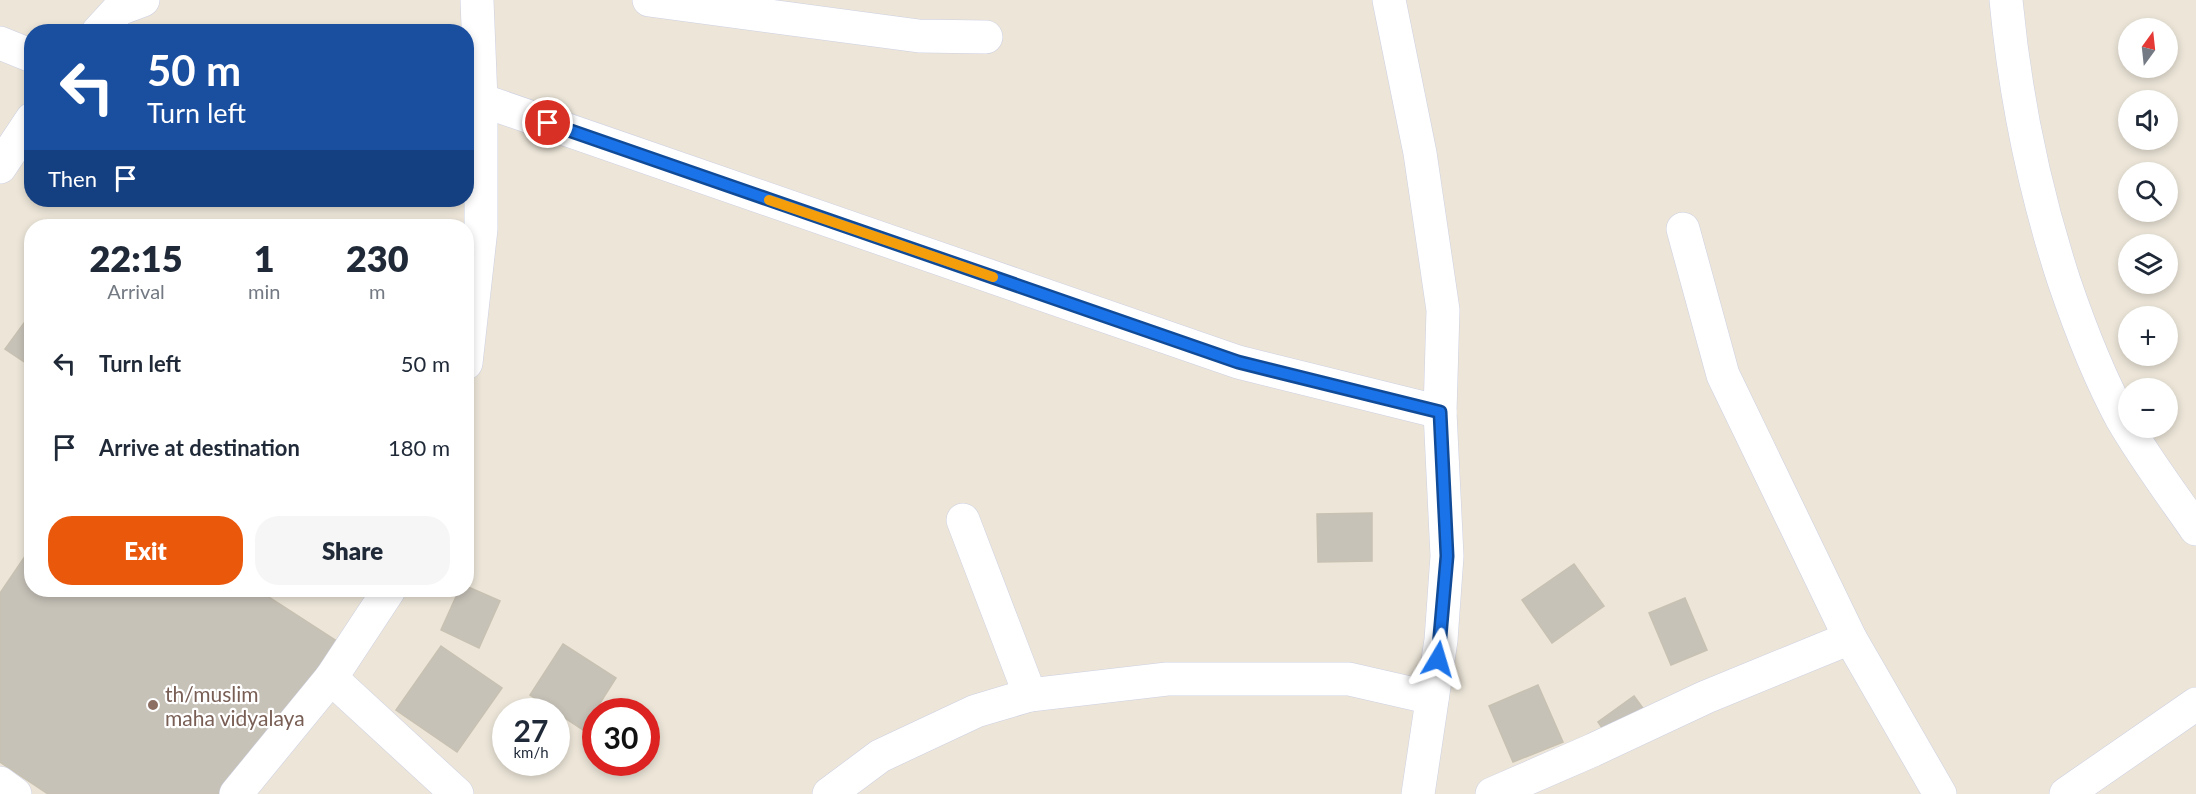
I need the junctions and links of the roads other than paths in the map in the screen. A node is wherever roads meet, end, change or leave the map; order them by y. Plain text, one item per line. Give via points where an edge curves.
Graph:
1 (144, 0) edge
2 (477, 0) edge
3 (649, 0) edge
4 (1389, 0) edge
5 (2006, 0) edge
6 (105, 24) edge
7 (986, 37) dead end
8 (0, 43) edge
9 (24, 53) edge
10 (481, 100) junction
11 (24, 131) edge
12 (0, 167) edge
13 (1683, 229) dead end
14 (474, 292) edge
15 (1440, 412) junction
16 (963, 520) dead end
17 (2196, 529) edge
18 (384, 597) edge
19 (1850, 638) junction
20 (331, 678) junction
21 (1030, 695) junction
22 (1432, 698) junction
23 (2196, 704) edge
24 (0, 783) edge
25 (15, 794) edge
26 (236, 794) edge
27 (457, 794) edge
28 (829, 794) edge
29 (1418, 794) edge
30 (1492, 794) edge
31 (1940, 794) edge
32 (2066, 794) edge

1 - 6 street via 118,9
2 - 10 street
3 - 7 street via 919,36
4 - 15 street via 1420,153 1443,310
5 - 17 street via 2011,60 2025,137 2051,240 2080,329 2123,420
8 - 9 street
10 - 14 street via 481,229
10 - 15 street via 1238,362
11 - 12 street
13 - 19 street via 1724,375
15 - 22 street via 1447,556
16 - 21 street
18 - 20 street
19 - 30 street via 1706,697
19 - 31 street
20 - 26 street
20 - 27 street
21 - 22 street via 1167,679 1349,679
21 - 28 street via 976,711 880,756
22 - 29 street
23 - 32 street
24 - 25 street

